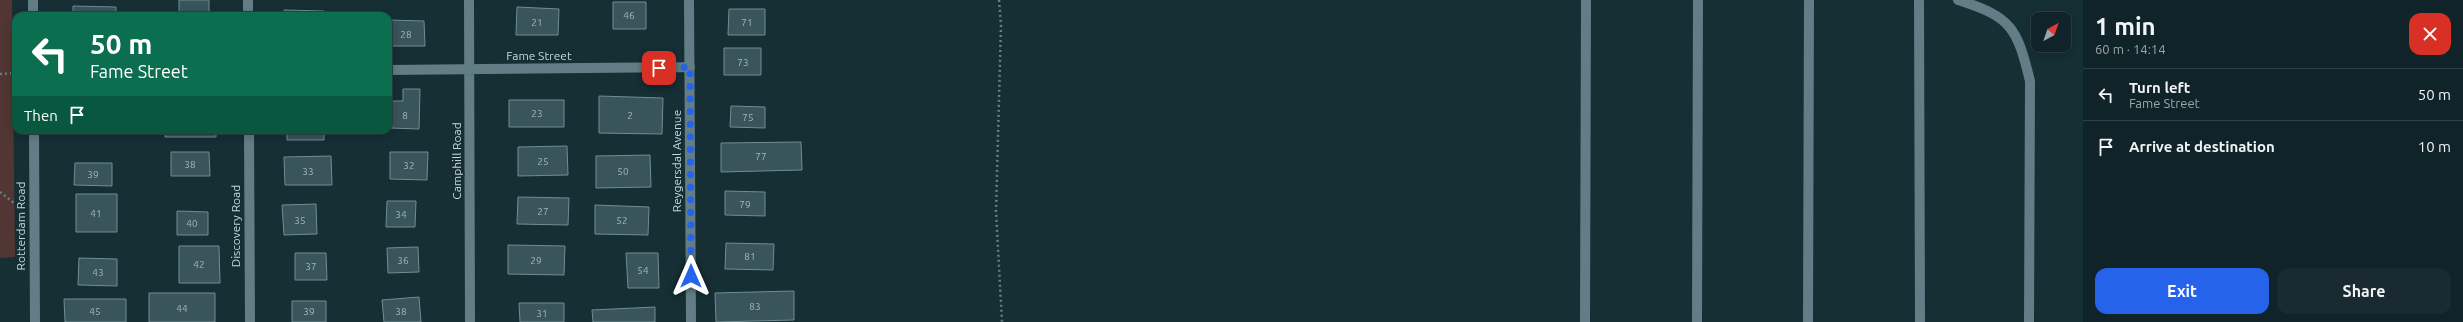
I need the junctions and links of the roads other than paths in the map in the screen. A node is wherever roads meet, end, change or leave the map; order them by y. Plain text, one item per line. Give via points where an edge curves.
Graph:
1 (33, 0) edge
2 (248, 0) edge
3 (469, 0) edge
4 (689, 0) edge
5 (1586, 0) edge
6 (1698, 0) edge
7 (1809, 0) edge
8 (1919, 0) edge
9 (1958, 0) edge
10 (33, 12) edge
11 (248, 12) edge
12 (690, 67) junction
13 (470, 69) junction
14 (392, 70) edge
15 (34, 134) edge
16 (249, 134) edge
17 (34, 322) edge
18 (250, 322) edge
19 (470, 322) edge
20 (691, 322) edge
21 (1585, 322) edge
22 (1697, 322) edge
23 (1808, 322) edge
24 (1920, 322) edge
25 (2030, 322) edge

1 - 10 street
2 - 11 street
3 - 13 street, Camphill Road
4 - 12 street, Reygersdal Avenue
5 - 21 street
6 - 22 street
7 - 23 street
8 - 24 street
9 - 25 street via 1983,7 2004,20 2021,44 2028,74
12 - 13 street, Fame Street
12 - 20 street, Reygersdal Avenue
13 - 14 street, Fame Street
13 - 19 street, Camphill Road
15 - 17 street, Rotterdam Road
16 - 18 street, Discovery Road

